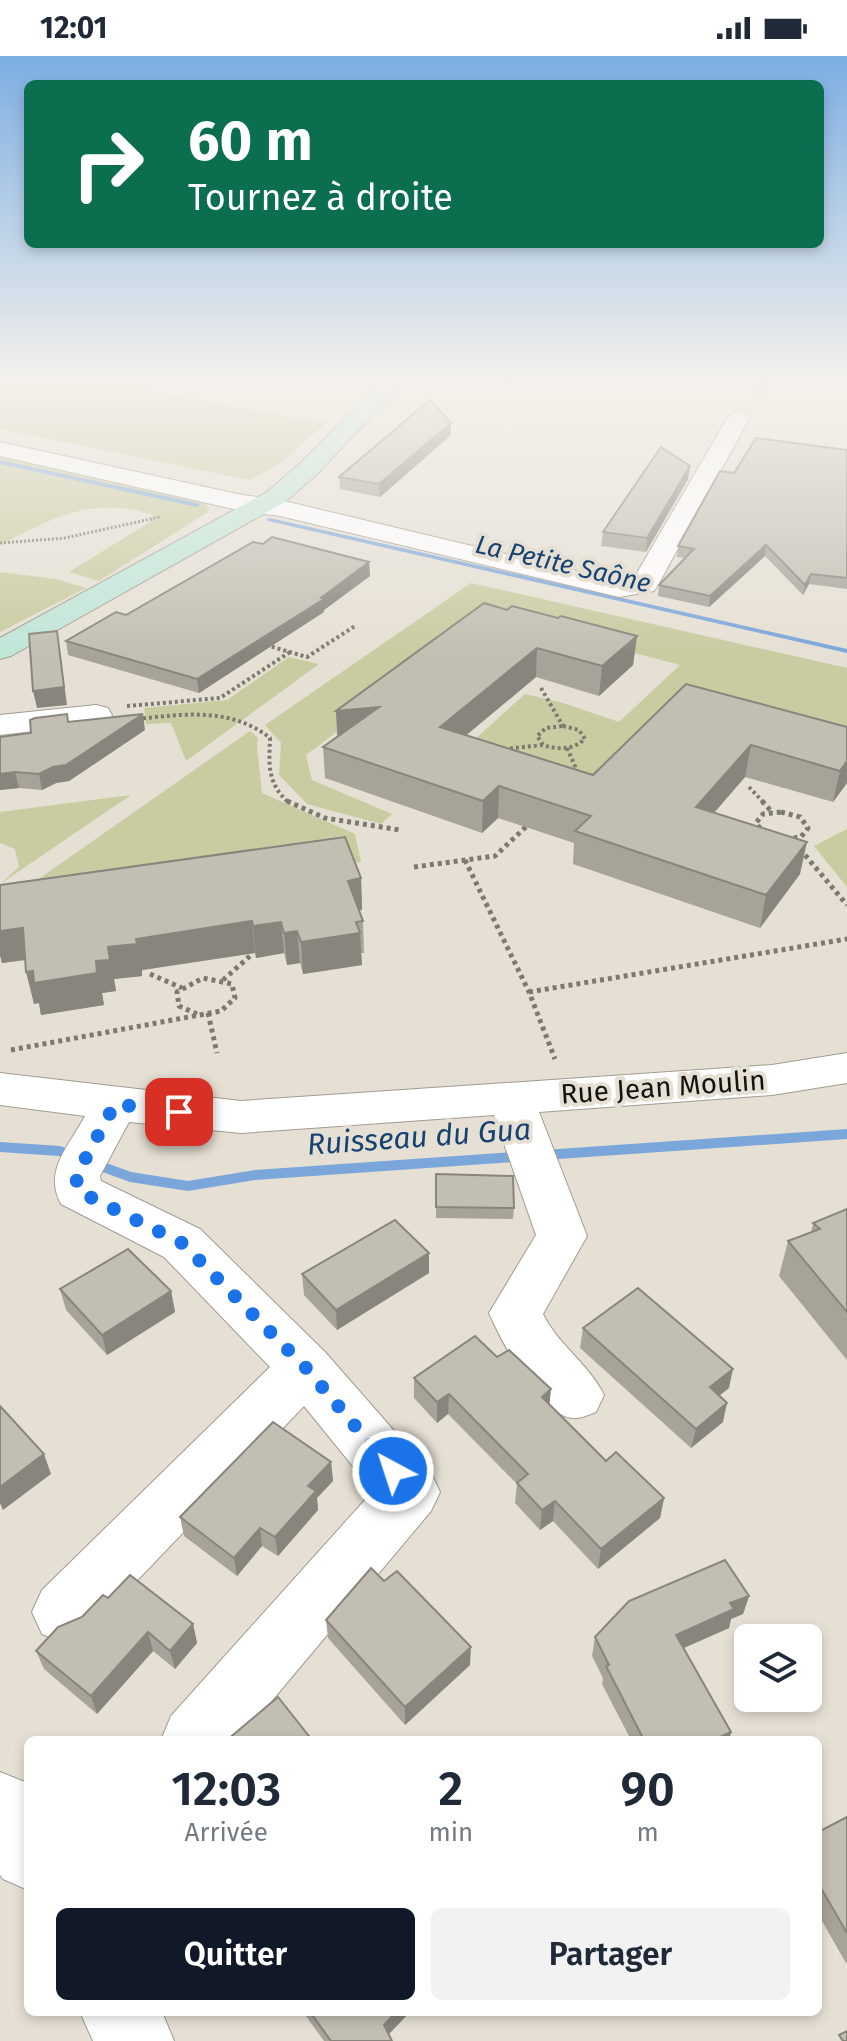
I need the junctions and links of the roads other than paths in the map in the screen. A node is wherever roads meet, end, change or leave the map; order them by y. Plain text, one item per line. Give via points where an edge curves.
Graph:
1 (109, 473) edge
2 (304, 473) edge
3 (708, 473) edge
4 (259, 505) junction
5 (0, 650) edge
6 (96, 715) edge
7 (0, 725) edge
8 (847, 1068) edge
9 (0, 1089) edge
10 (115, 1104) junction
11 (524, 1132) junction
12 (306, 1368) junction
13 (576, 1395) dead end
14 (64, 1612) dead end
15 (198, 1736) edge
16 (0, 1807) edge
17 (24, 1847) edge
18 (121, 2016) edge
19 (135, 2041) edge

1 - 4 street
2 - 4 street
3 - 4 street via 644,585 619,589
4 - 5 street
6 - 7 street
8 - 11 street, Rue Jean Moulin via 772,1080 568,1092
9 - 10 street, Rue Jean Moulin
10 - 11 street, Rue Jean Moulin via 241,1117
10 - 12 street via 85,1161 78,1191 182,1243
11 - 13 street via 562,1236 516,1313 531,1346
12 - 14 street
12 - 15 street via 410,1492
16 - 17 street
18 - 19 street

